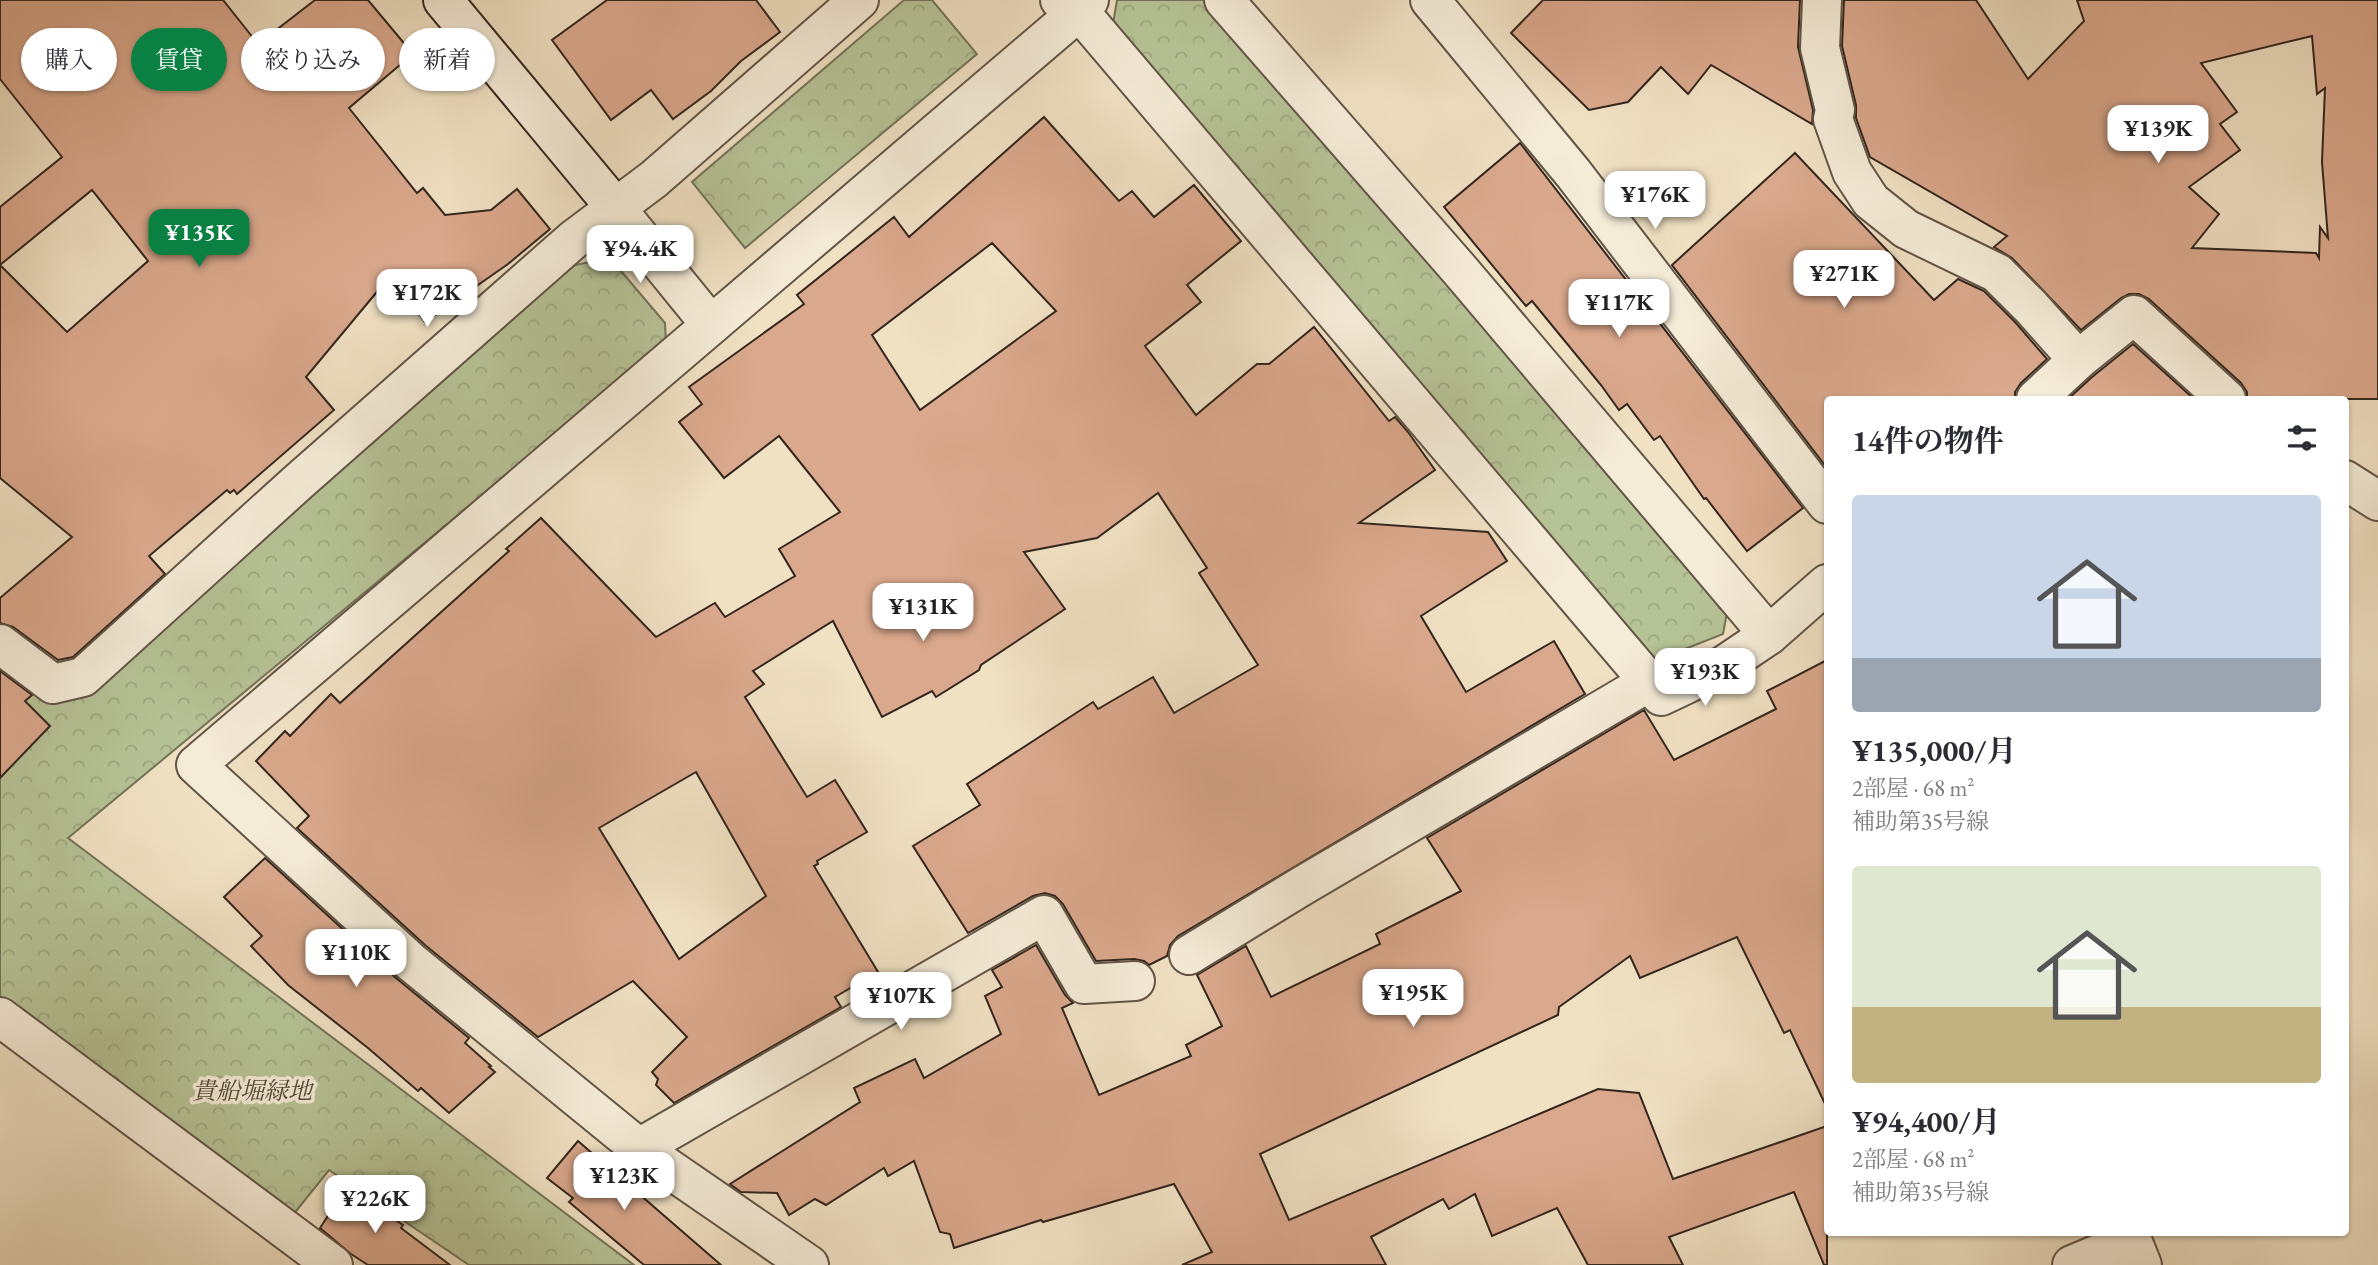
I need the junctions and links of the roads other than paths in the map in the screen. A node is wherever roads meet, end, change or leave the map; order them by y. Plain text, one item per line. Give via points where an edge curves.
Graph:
1 (443, 0) edge
2 (859, 0) edge
3 (1224, 0) edge
4 (1430, 0) edge
5 (1822, 0) edge
6 (1076, 4) edge
7 (615, 207) junction
8 (711, 325) junction
9 (2078, 360) junction
10 (2039, 396) edge
11 (2223, 396) edge
12 (2349, 483) edge
13 (1824, 500) edge
14 (2378, 501) edge
15 (1824, 587) edge
16 (1769, 635) junction
17 (0, 644) edge
18 (1649, 682) junction
19 (1189, 955) dead end
20 (1135, 981) dead end
21 (0, 1017) edge
22 (639, 1148) junction
23 (333, 1265) edge
24 (809, 1265) edge
25 (2073, 1265) edge
26 (2142, 1265) edge

1 - 7 street
2 - 7 street via 654,179
3 - 16 street
4 - 13 street via 1573,173
5 - 9 street via 1820,48 1835,110 1833,119 1852,172 1871,201 1906,229 1997,273
6 - 8 street
6 - 18 street
7 - 8 street
7 - 17 street via 296,484 83,677 53,684
8 - 22 street via 197,765 411,962
9 - 10 street
9 - 11 street via 2134,315
12 - 14 street
15 - 16 street
16 - 18 street via 1720,668 1661,696
18 - 19 street
20 - 22 street via 1084,984 1044,915
21 - 23 street
22 - 24 street
25 - 26 street via 2132,1240

